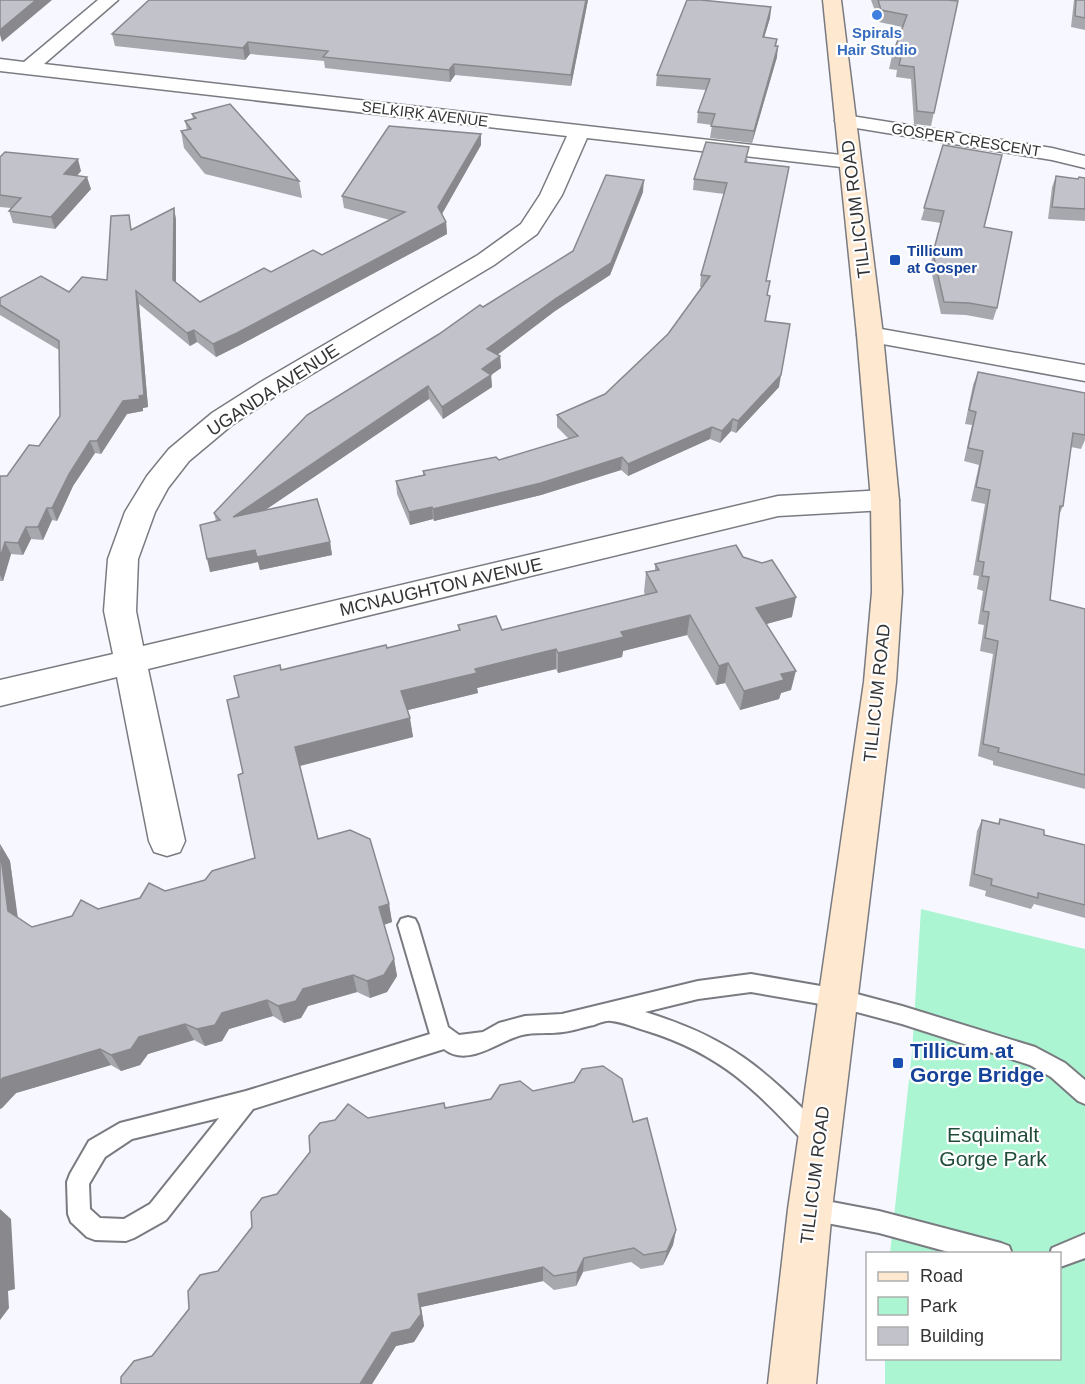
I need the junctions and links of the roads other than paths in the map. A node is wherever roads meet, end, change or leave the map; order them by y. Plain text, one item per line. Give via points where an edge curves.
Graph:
1 (109, 0) edge
2 (832, 0) edge
3 (0, 65) edge
4 (27, 69) junction
5 (846, 121) junction
6 (579, 132) junction
7 (850, 162) junction
8 (1085, 162) edge
9 (870, 335) junction
10 (1085, 373) edge
11 (885, 500) junction
12 (132, 661) junction
13 (0, 693) edge
14 (167, 841) dead end
15 (408, 925) dead end
16 (838, 998) junction
17 (609, 1011) junction
18 (446, 1039) junction
19 (1085, 1094) edge
20 (246, 1101) junction
21 (819, 1141) junction
22 (810, 1209) junction
23 (1085, 1245) edge
24 (993, 1252) edge
25 (1061, 1256) edge
26 (792, 1384) edge

1 - 4 street
2 - 5 main road, TILLICUM ROAD
3 - 4 street, SELKIRK AVENUE
4 - 6 street, SELKIRK AVENUE
5 - 7 main road, TILLICUM ROAD
5 - 8 street, GOSPER CRESCENT
6 - 7 street, SELKIRK AVENUE
6 - 12 street, UGANDA AVENUE via 551,195 529,229 486,260 249,401 179,455 140,512 123,559 120,611
7 - 9 main road, TILLICUM ROAD
9 - 10 street
9 - 11 main road, TILLICUM ROAD
11 - 12 street, MCNAUGHTON AVENUE via 778,506
11 - 16 main road, TILLICUM ROAD via 887,592 880,682
12 - 13 street, MCNAUGHTON AVENUE
12 - 14 street, UGANDA AVENUE
15 - 18 lane via 435,1019
16 - 17 lane via 751,983 698,990
16 - 19 lane via 1035,1057 1058,1070
16 - 21 main road, TILLICUM ROAD
17 - 18 lane via 562,1023 525,1025 468,1046
17 - 21 lane via 677,1031 726,1055 754,1076
18 - 20 lane
20 - 20 lane via 129,1130 97,1149 78,1182 79,1214 95,1229 126,1230 158,1212
21 - 22 main road, TILLICUM ROAD
22 - 24 lane via 879,1222
22 - 26 main road, TILLICUM ROAD
23 - 25 lane

